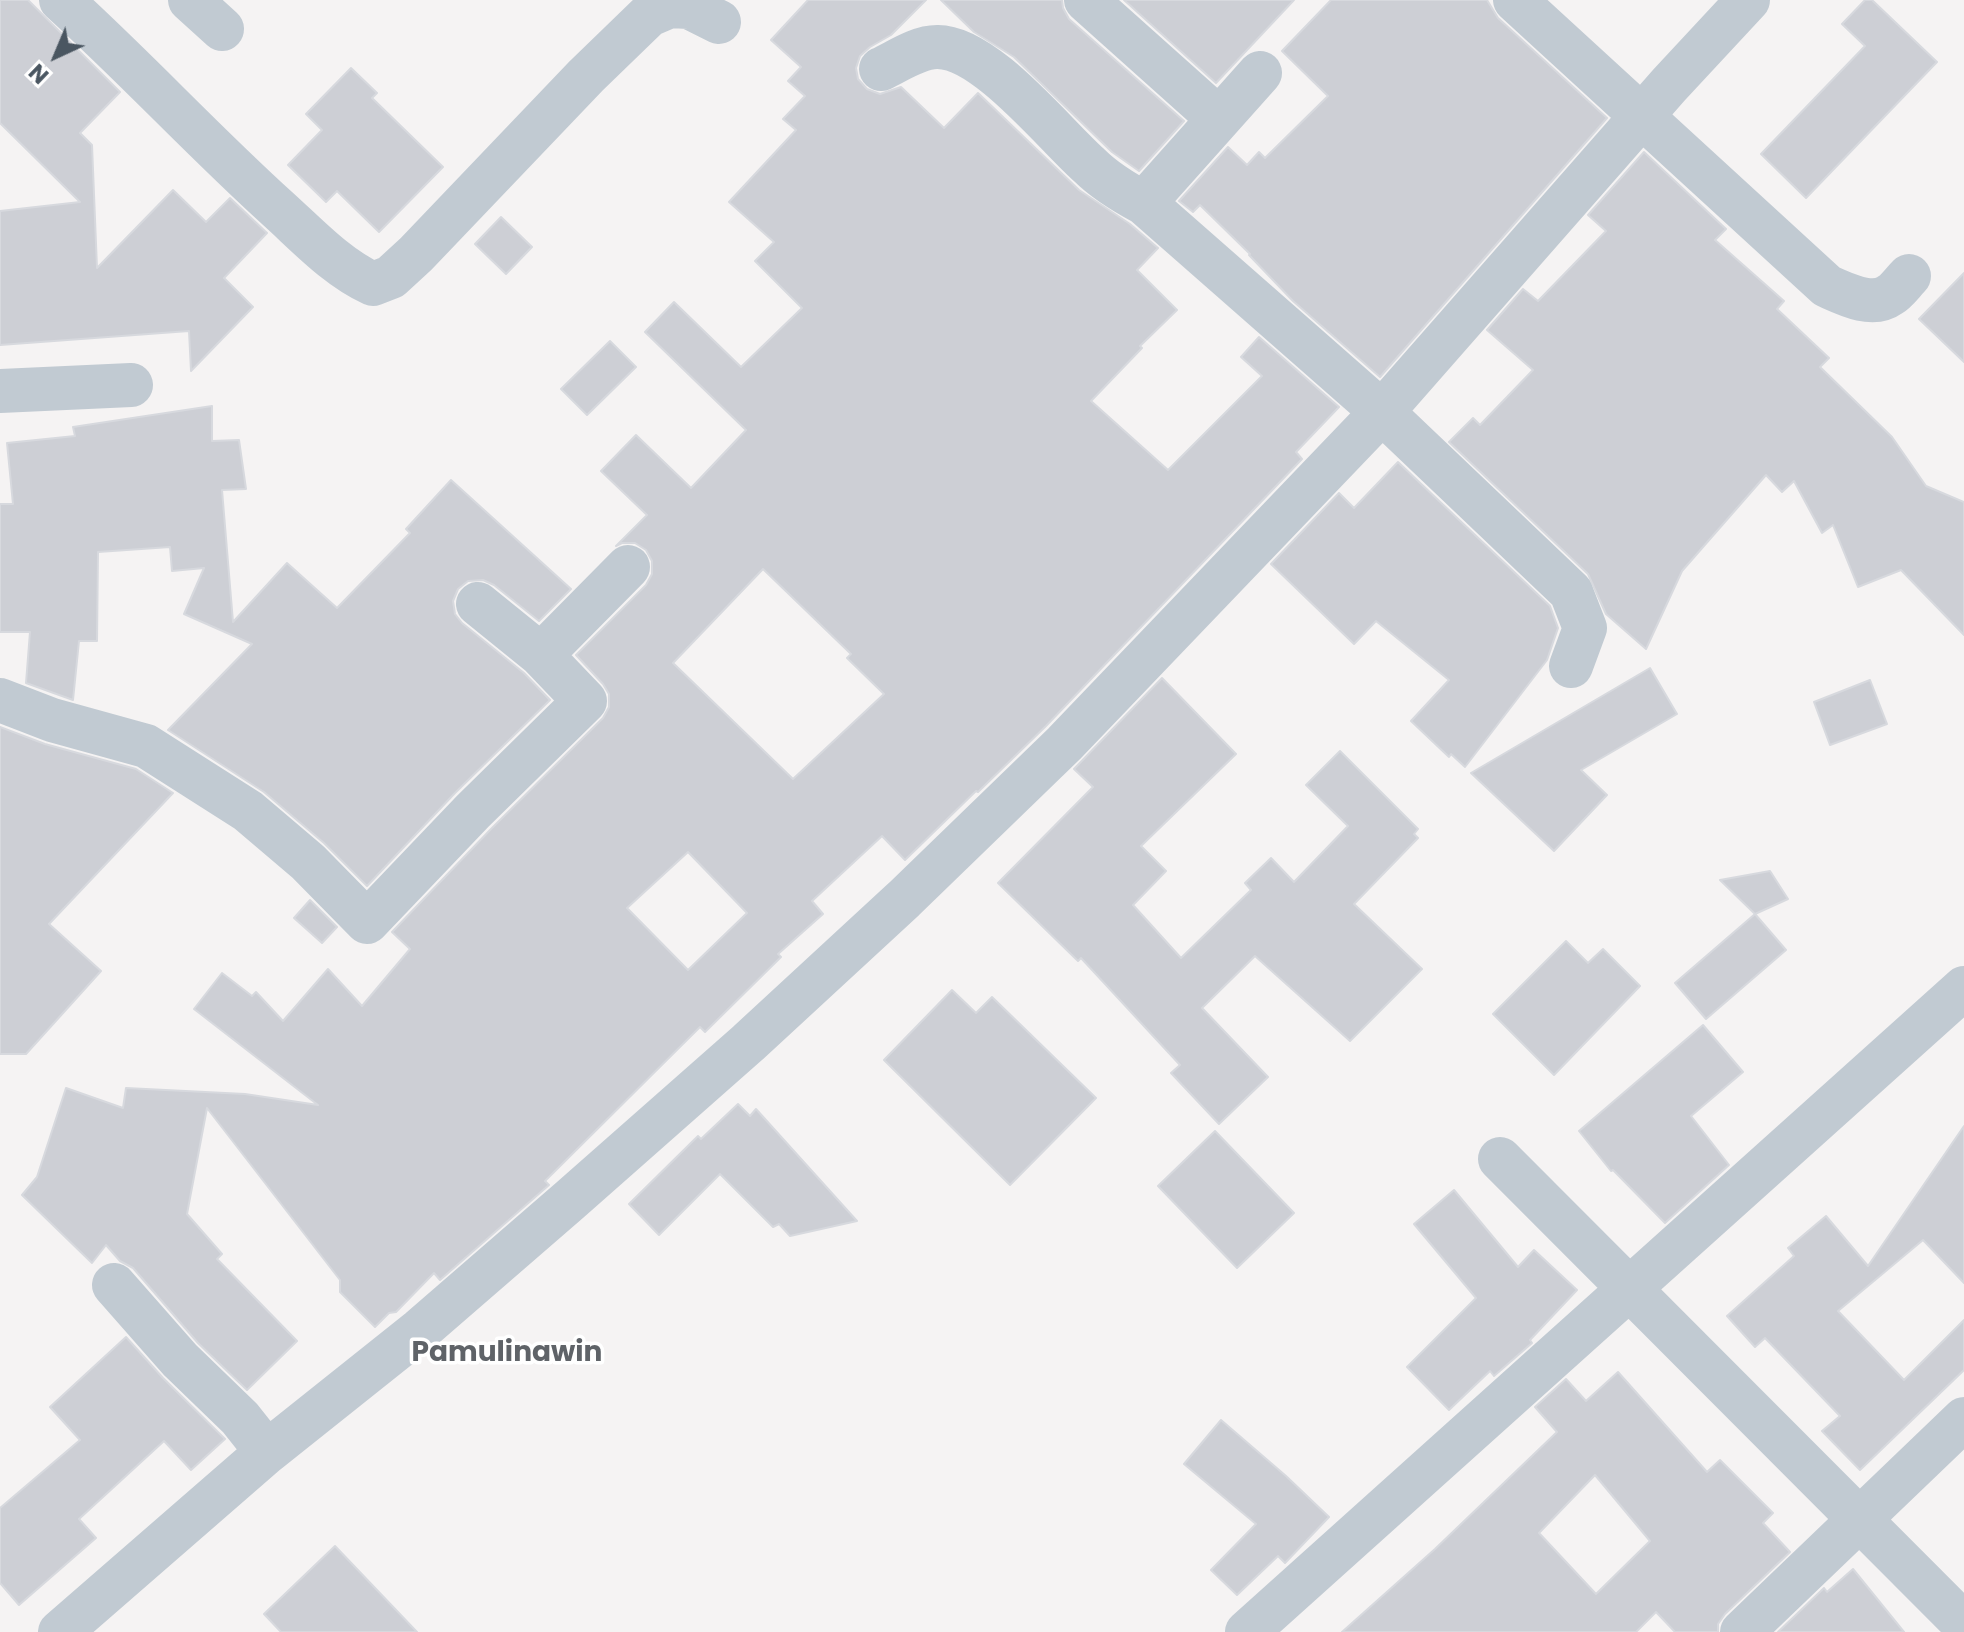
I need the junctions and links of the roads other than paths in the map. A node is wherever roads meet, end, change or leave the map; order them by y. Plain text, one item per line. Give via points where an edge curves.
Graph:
1 (61, 0) edge
2 (190, 0) edge
3 (1086, 0) edge
4 (1515, 0) edge
5 (1748, 0) edge
6 (719, 22) dead end
7 (222, 29) dead end
8 (881, 69) dead end
9 (1260, 73) dead end
10 (1642, 116) junction
11 (1219, 119) junction
12 (1144, 203) junction
13 (1909, 276) dead end
14 (131, 385) dead end
15 (0, 391) edge
16 (1382, 412) junction
17 (628, 567) dead end
18 (478, 604) dead end
19 (541, 655) junction
20 (1571, 666) dead end
21 (0, 700) edge
22 (1964, 988) edge
23 (1500, 1159) dead end
24 (114, 1285) dead end
25 (1629, 1290) junction
26 (1964, 1419) edge
27 (267, 1452) junction
28 (1862, 1519) junction
29 (1964, 1624) edge
30 (60, 1632) edge
31 (1247, 1632) edge
32 (1742, 1632) edge

1 - 6 street via 295,224 353,275 373,284 391,277 416,254 649,15 670,6 689,7
2 - 7 street
3 - 11 street
4 - 10 street
5 - 10 street
8 - 12 street via 938,47 961,52 994,73 1089,166
9 - 11 street
10 - 13 street via 1827,286 1871,300 1889,297
10 - 16 street
11 - 12 street
12 - 16 street
14 - 15 street
16 - 20 street via 1571,592 1585,628
16 - 27 street via 1064,744 842,958 420,1330
17 - 19 street
18 - 19 street
19 - 21 street via 585,701 367,922 248,811 146,746
22 - 25 street
23 - 25 street
24 - 27 street
25 - 28 street
25 - 31 street
26 - 28 street
27 - 30 street
28 - 29 street
28 - 32 street

